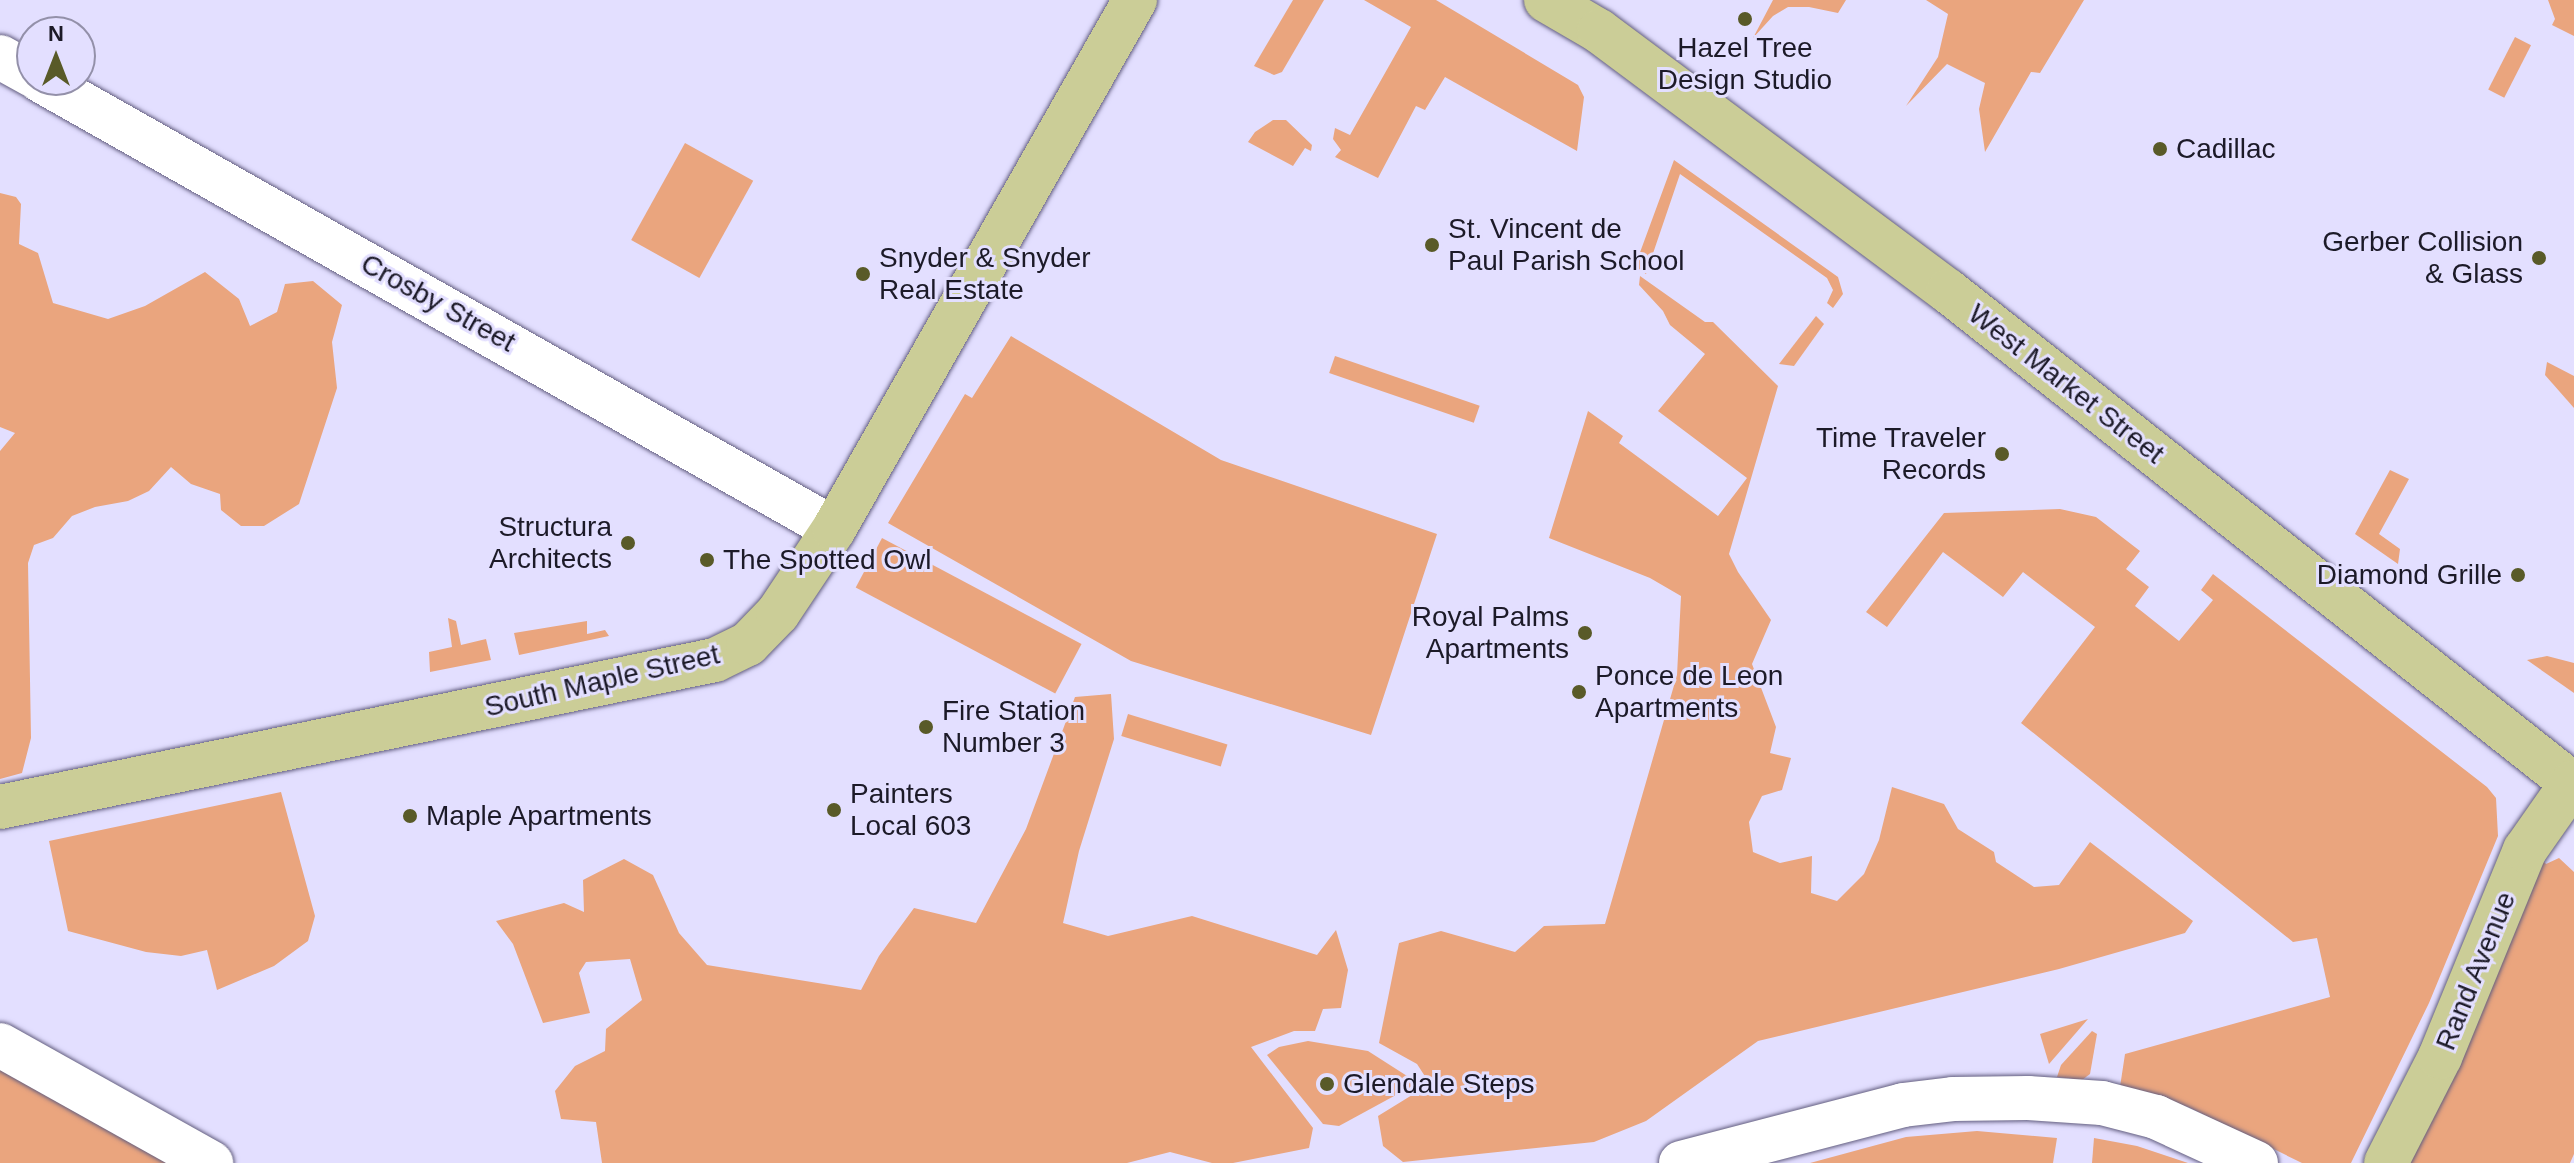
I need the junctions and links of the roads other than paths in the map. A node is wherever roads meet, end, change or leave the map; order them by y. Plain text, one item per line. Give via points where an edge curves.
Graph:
1 (1135, 0) edge
2 (1546, 0) edge
3 (68, 96) edge
4 (834, 529) junction
5 (2573, 784) edge
6 (0, 807) edge
7 (0, 1045) edge
8 (211, 1163) edge
9 (1681, 1163) edge
10 (2256, 1163) edge
11 (2386, 1163) edge

1 - 4 main road, South Maple Street
2 - 5 main road, West Market Street via 1599,31 1948,291
3 - 4 street, Crosby Street
4 - 6 main road, South Maple Street via 778,613 748,644 715,660
5 - 11 main road, Rand Avenue via 2525,850 2440,1057
7 - 8 street
9 - 10 street via 1903,1105 2028,1098 2102,1103 2156,1117

